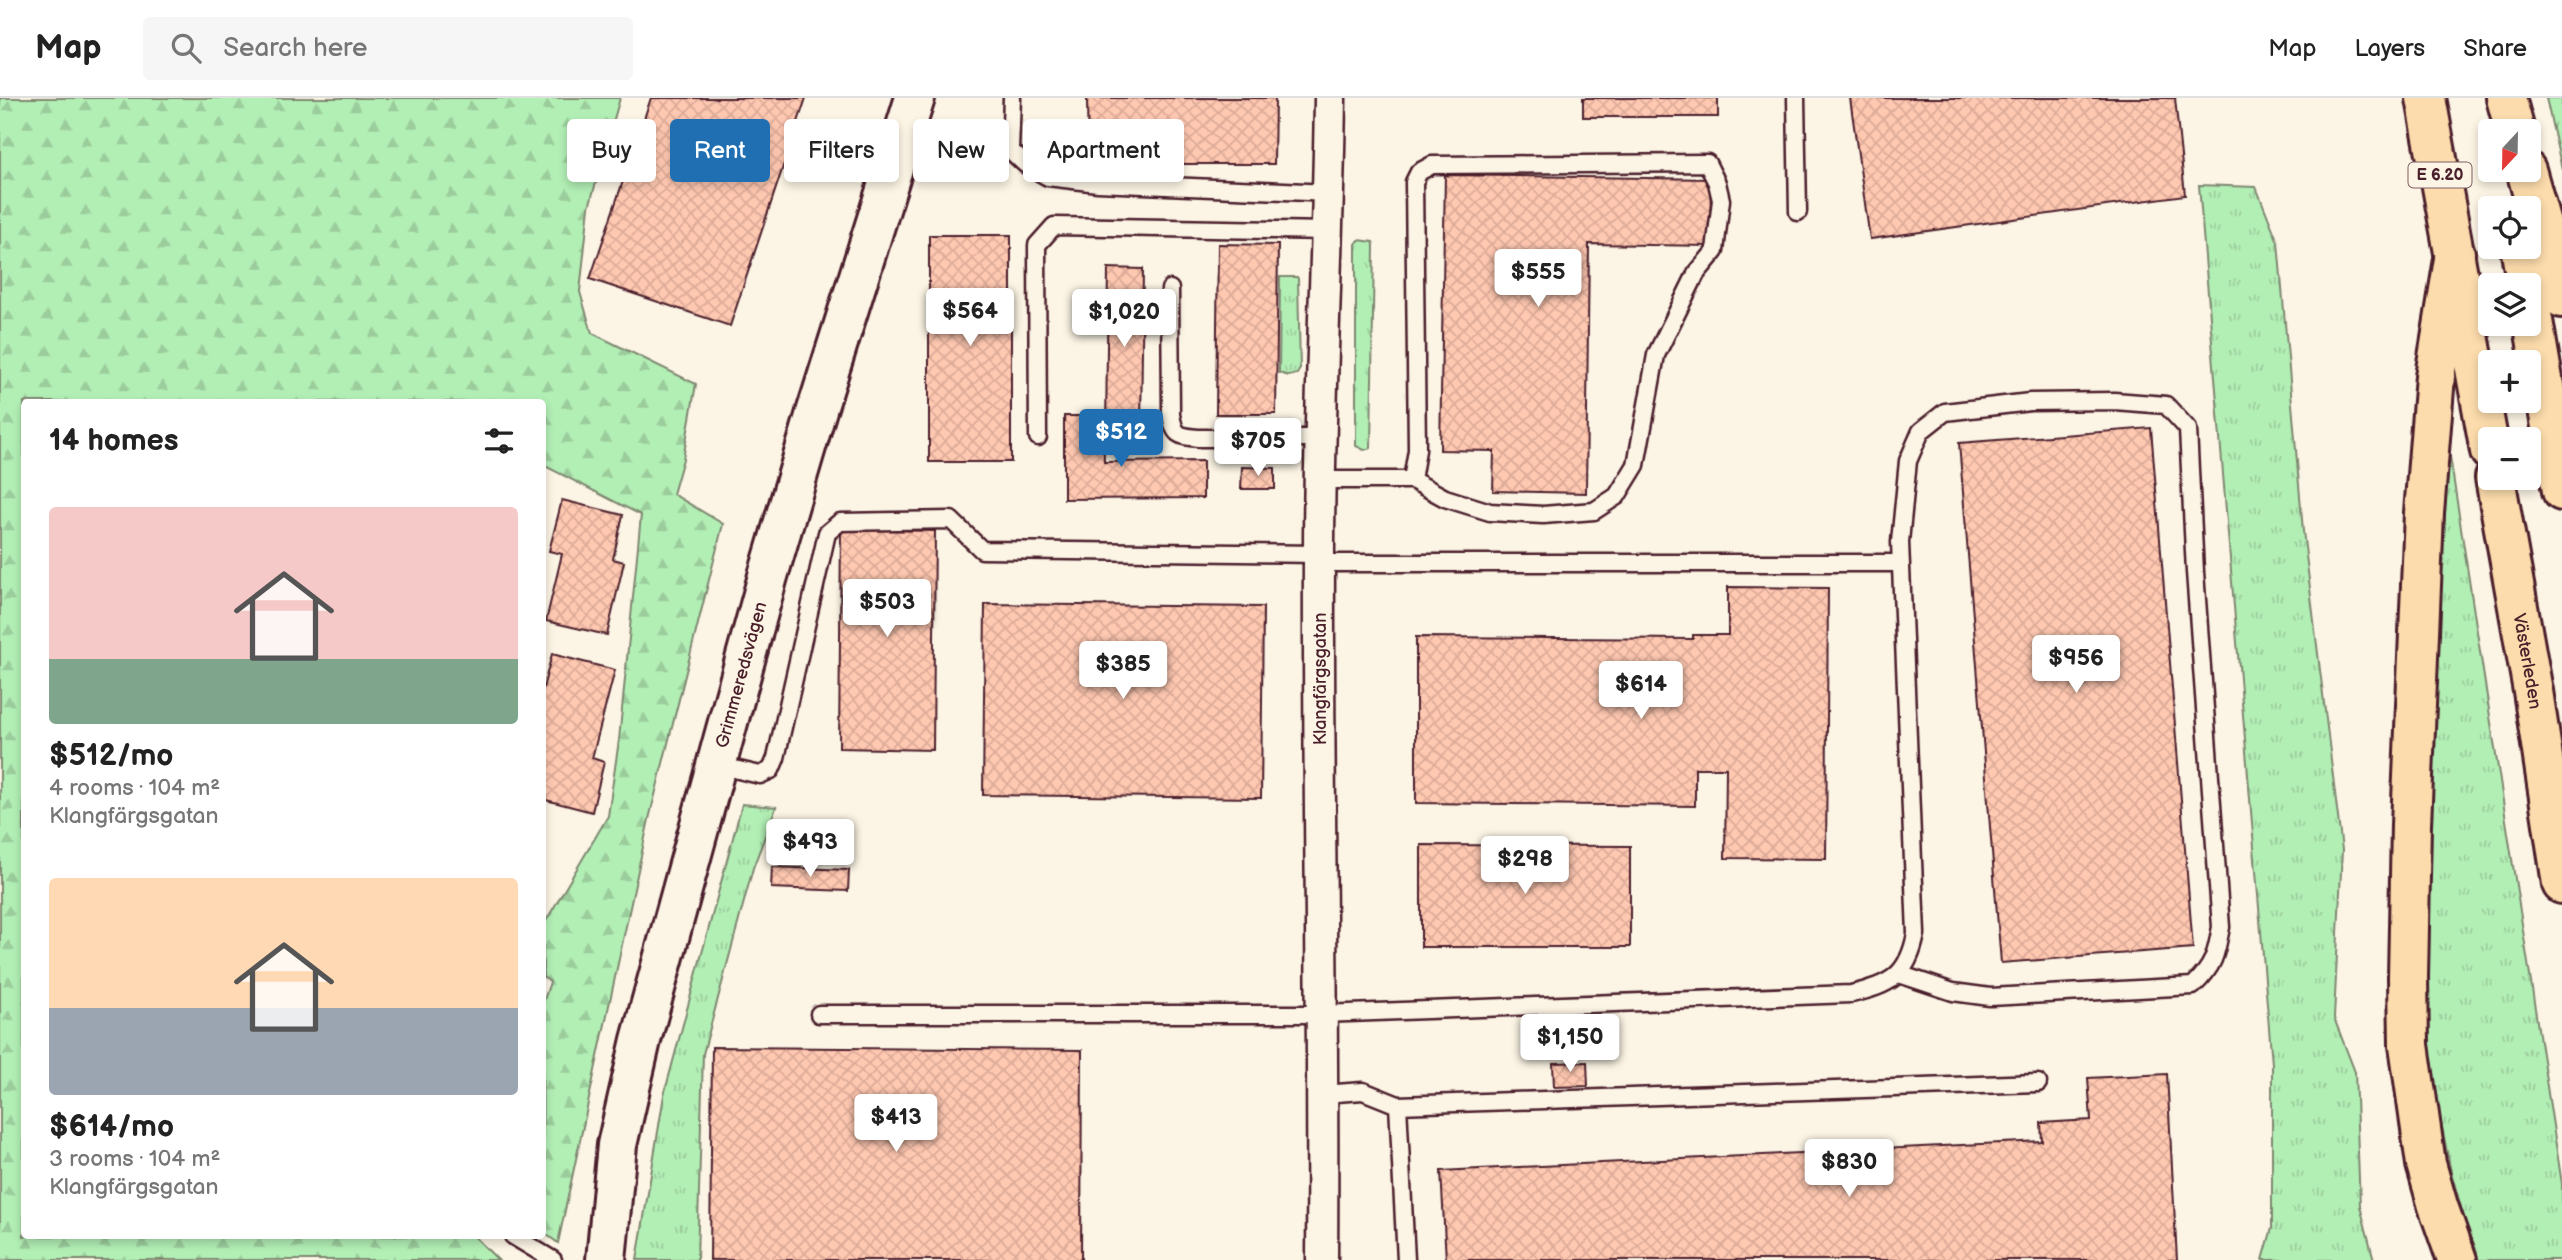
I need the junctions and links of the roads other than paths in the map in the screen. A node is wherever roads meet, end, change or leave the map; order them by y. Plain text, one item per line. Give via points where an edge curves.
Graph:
1 (915, 98) edge
2 (1012, 98) edge
3 (1330, 98) edge
4 (1796, 98) edge
5 (2426, 98) edge
6 (2495, 98) edge
7 (2506, 98) edge
8 (2498, 119) edge
9 (2512, 119) edge
10 (2529, 182) edge
11 (1329, 193) junction
12 (1798, 212) dead end
13 (1328, 231) junction
14 (2455, 253) junction
15 (1170, 289) dead end
16 (2562, 298) edge
17 (2535, 336) edge
18 (2486, 427) edge
19 (1038, 437) dead end
20 (1321, 438) junction
21 (1320, 480) junction
22 (1412, 480) junction
23 (2497, 490) edge
24 (2562, 491) edge
25 (1319, 558) junction
26 (1901, 563) junction
27 (717, 765) junction
28 (2562, 884) edge
29 (1899, 974) junction
30 (819, 1014) dead end
31 (1322, 1014) junction
32 (2038, 1083) dead end
33 (1323, 1094) junction
34 (1398, 1105) junction
35 (518, 1239) edge
36 (552, 1260) edge
37 (606, 1260) edge
38 (1322, 1260) edge
39 (1406, 1260) edge
40 (2457, 1260) edge

1 - 27 street, Grimmeredsvägen via 816,412
2 - 11 lane via 1010,150 1048,177
3 - 11 street, Klangfärgsgatan
4 - 12 lane
5 - 14 highway, E 6.20
6 - 8 highway
7 - 9 highway
10 - 16 highway
11 - 13 street, Klangfärgsgatan
13 - 19 lane via 1054,226 1037,245
13 - 20 street, Klangfärgsgatan
14 - 18 highway, E 6.20
14 - 40 highway via 2435,376 2424,513 2408,977 2409,1045 2426,1164
15 - 20 lane via 1171,415 1181,437
17 - 24 highway
20 - 21 street, Klangfärgsgatan
21 - 22 lane
21 - 25 street, Klangfärgsgatan
22 - 22 lane via 1417,450 1414,181 1419,172 1432,165 1470,163 1707,163 1721,200 1715,251 1696,274 1656,355 1636,465 1617,496 1594,511 1543,515 1490,512 1445,498
23 - 28 highway, Västerleden
25 - 26 lane
25 - 27 lane via 982,550 951,520 840,522 827,533 771,770 760,775
25 - 31 street, Klangfärgsgatan
26 - 29 lane via 1916,934
26 - 29 lane via 1908,461 1921,431 1945,412 2030,402 2140,403 2166,405 2188,429 2221,927 2215,959 2193,986 1990,997 1953,992
27 - 37 street, Grimmeredsvägen via 641,1040 617,1145
29 - 31 lane via 1881,987 1851,994
30 - 31 lane
31 - 33 street, Klangfärgsgatan
32 - 34 lane
33 - 34 lane via 1363,1091
33 - 38 street, Klangfärgsgatan
34 - 39 lane
35 - 36 lane

